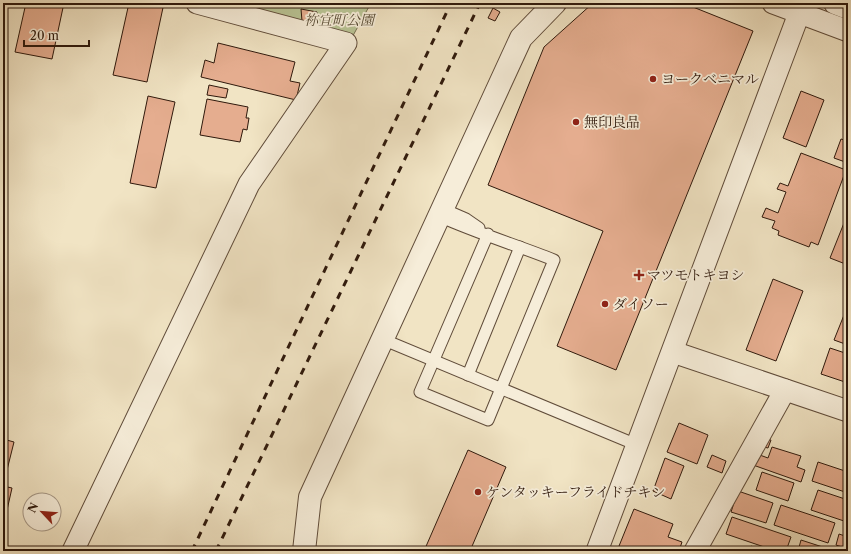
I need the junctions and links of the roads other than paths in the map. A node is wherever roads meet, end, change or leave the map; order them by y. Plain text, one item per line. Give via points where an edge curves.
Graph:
1 (197, 3) edge
2 (555, 3) edge
3 (773, 3) edge
4 (835, 3) edge
5 (801, 8) edge
6 (848, 8) edge
7 (848, 31) edge
8 (441, 212) junction
9 (488, 234) junction
10 (520, 247) junction
11 (382, 339) junction
12 (673, 352) junction
13 (433, 360) junction
14 (468, 375) junction
15 (501, 389) junction
16 (785, 390) junction
17 (848, 411) edge
18 (637, 445) junction
19 (73, 551) edge
20 (304, 551) edge
21 (597, 551) edge
22 (695, 551) edge

1 - 19 street via 346,43 249,184
2 - 8 street via 521,38
3 - 5 street
4 - 6 street
5 - 7 street
5 - 12 street
8 - 9 lane via 466,220
8 - 11 street
9 - 10 lane
9 - 13 lane
10 - 14 lane
10 - 15 lane via 554,260
11 - 13 lane
11 - 20 street via 310,497
12 - 16 street
12 - 18 street
13 - 14 lane
13 - 15 lane via 420,392 427,395 488,420
14 - 15 lane
15 - 18 lane
16 - 17 street
16 - 22 street
18 - 21 street

